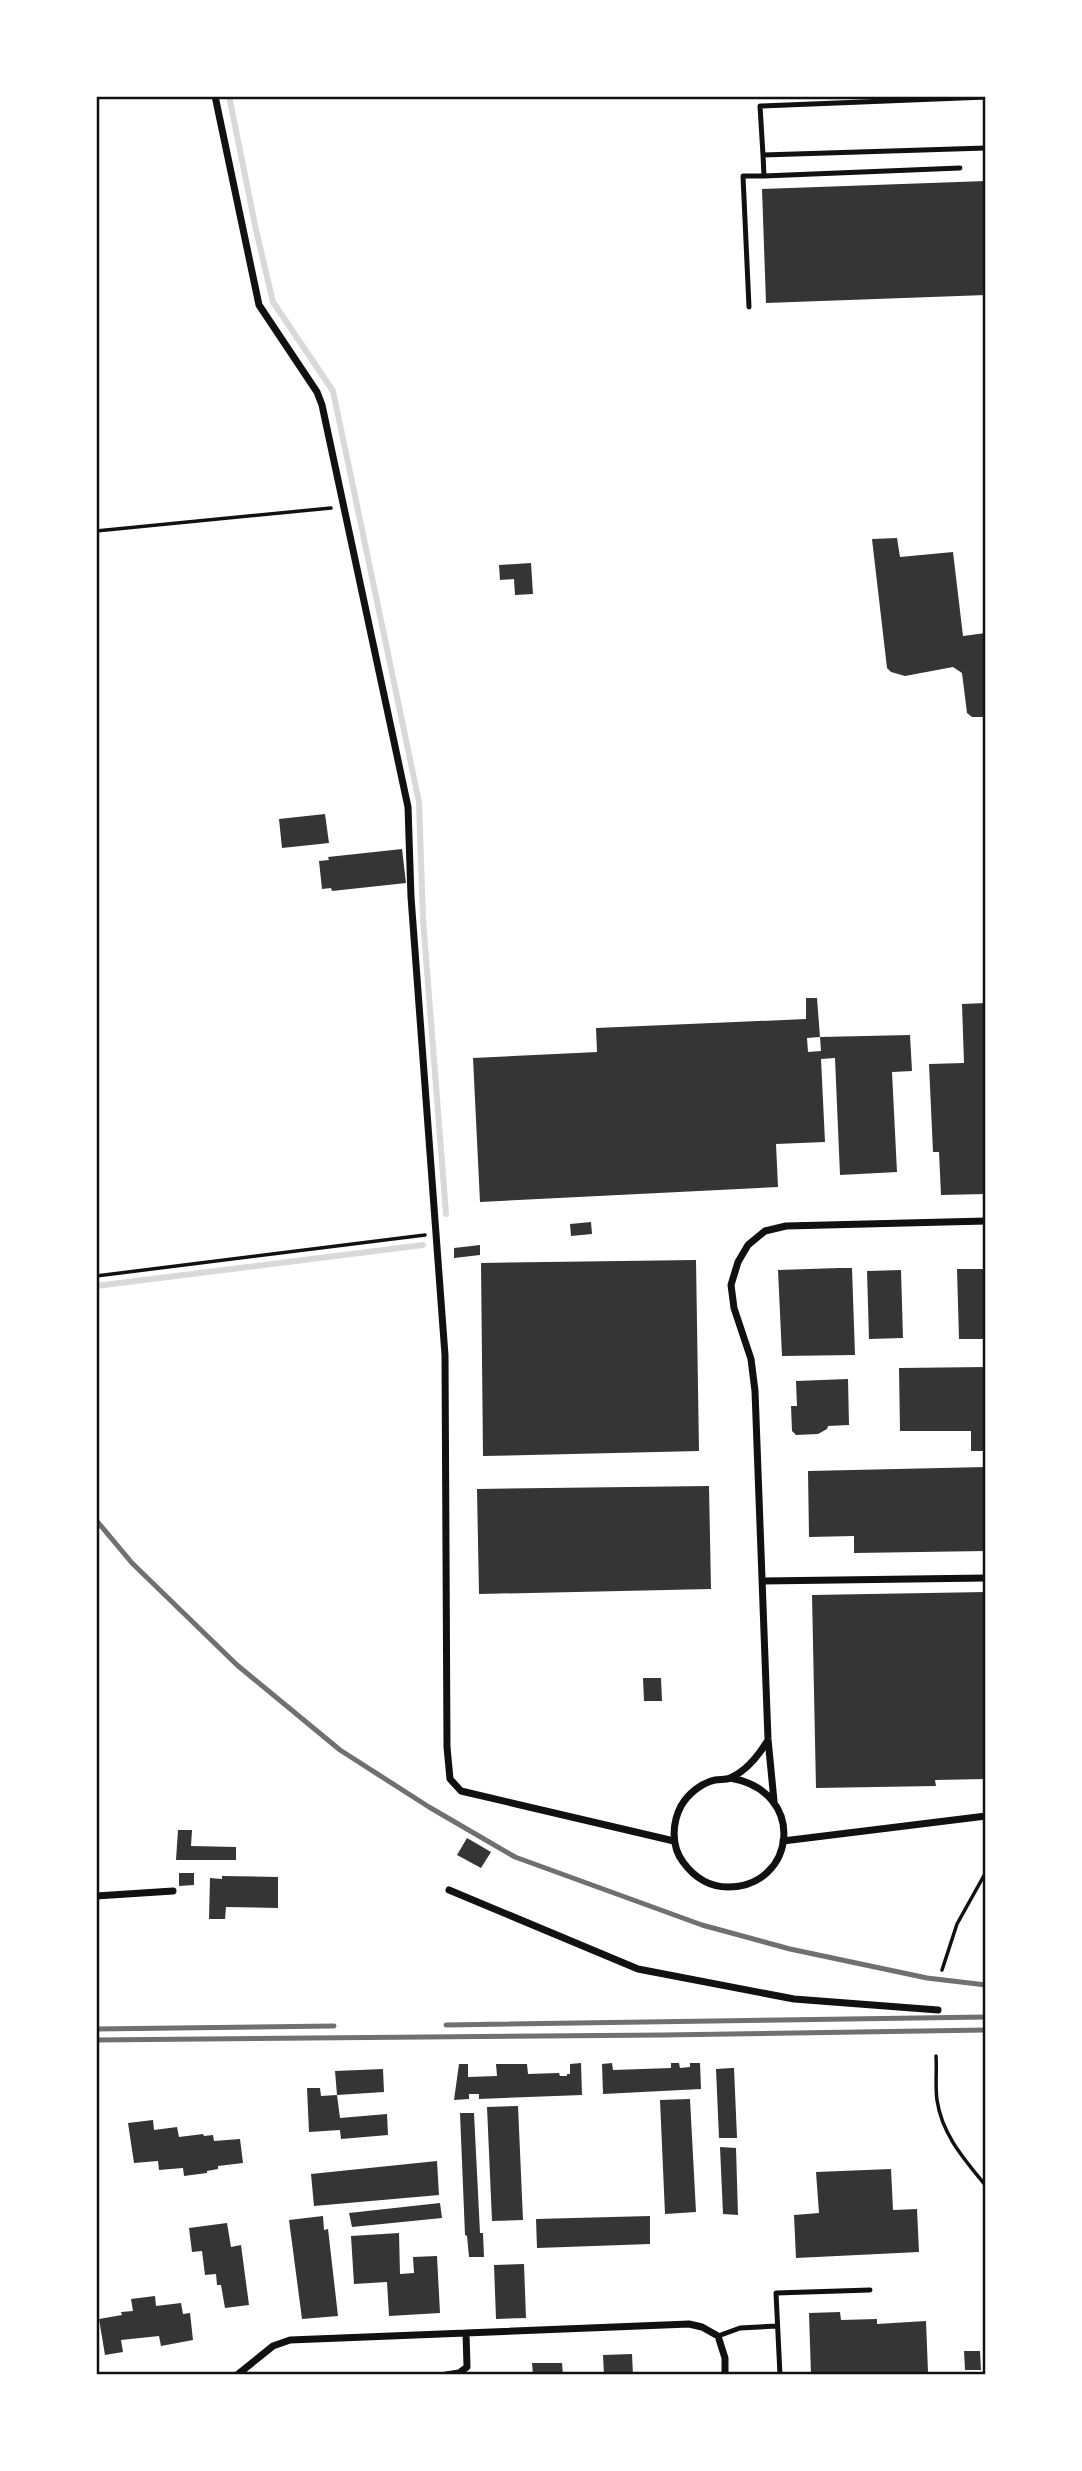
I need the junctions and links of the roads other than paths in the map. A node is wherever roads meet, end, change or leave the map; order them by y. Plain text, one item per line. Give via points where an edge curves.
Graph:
1 (215, 96) edge
2 (986, 97) edge
3 (986, 148) edge
4 (763, 155) junction
5 (960, 168) dead end
6 (764, 176) junction
7 (749, 307) dead end
8 (986, 1221) edge
9 (986, 1578) edge
10 (763, 1581) junction
11 (768, 1739) junction
12 (730, 1778) junction
13 (774, 1801) junction
14 (986, 1816) edge
15 (674, 1841) junction
16 (783, 1841) junction
17 (449, 1890) dead end
18 (173, 1891) dead end
19 (96, 1896) edge
20 (938, 2010) dead end
21 (870, 2290) dead end
22 (778, 2326) junction
23 (466, 2333) junction
24 (718, 2336) junction
25 (237, 2375) edge
26 (446, 2375) edge
27 (725, 2375) edge
28 (780, 2375) edge

1 - 15 street via 259,305 323,405 408,807 445,1356 450,1779 461,1791
2 - 4 lane via 760,106
3 - 4 lane
4 - 6 lane
5 - 6 lane
6 - 7 lane via 743,176
8 - 10 street via 786,1226 765,1231 748,1245 731,1285 755,1391
9 - 10 street
10 - 11 street
11 - 12 street via 759,1755
11 - 13 street
12 - 13 street via 747,1781
12 - 15 street via 694,1790 682,1804
13 - 16 street via 784,1827
14 - 16 street
15 - 16 street via 690,1871 720,1887 754,1882 778,1857
17 - 20 street via 638,1969 794,1999
18 - 19 street
21 - 22 lane via 776,2293
22 - 24 lane via 740,2328
22 - 28 lane
23 - 24 street via 689,2324
23 - 25 street via 290,2340 273,2346
23 - 26 street via 467,2367
24 - 27 street

